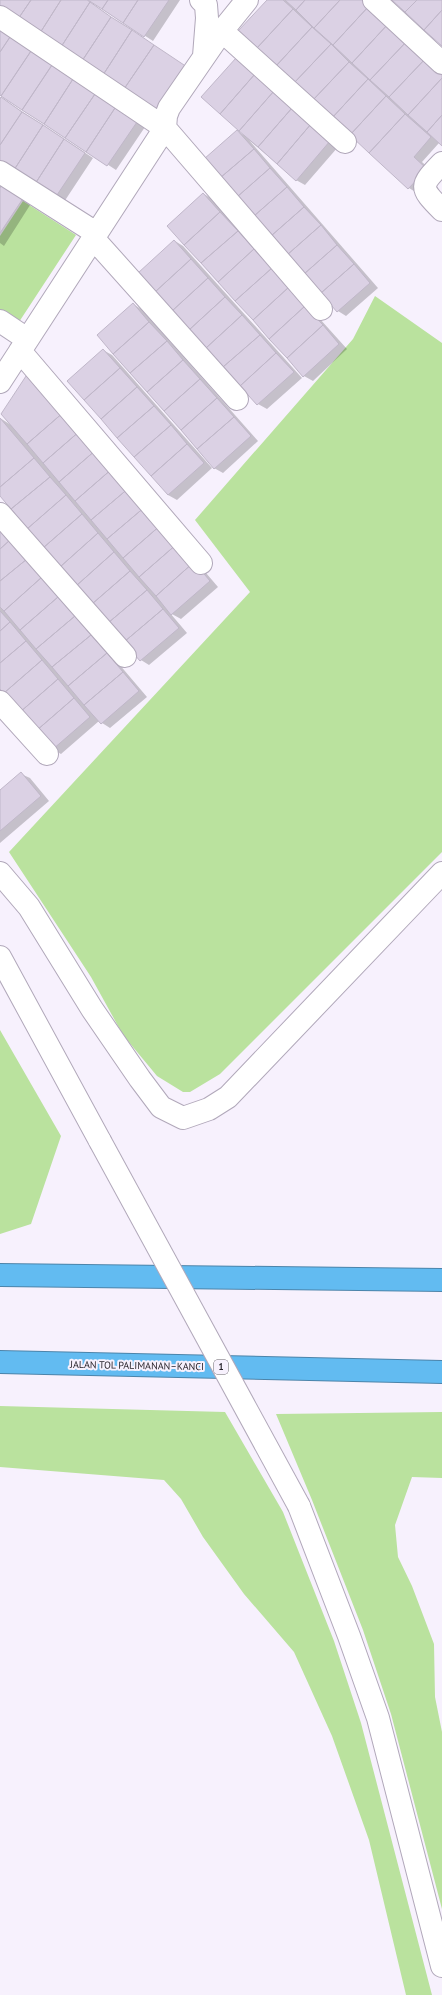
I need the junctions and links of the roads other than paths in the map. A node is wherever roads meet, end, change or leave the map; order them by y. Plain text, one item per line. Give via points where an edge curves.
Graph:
1 (201, 0) edge
2 (374, 0) edge
3 (241, 5) edge
4 (0, 17) edge
5 (222, 31) junction
6 (204, 59) junction
7 (442, 63) edge
8 (165, 128) junction
9 (345, 142) dead end
10 (442, 164) edge
11 (0, 172) edge
12 (442, 210) edge
13 (95, 236) junction
14 (321, 309) dead end
15 (0, 321) edge
16 (24, 345) junction
17 (0, 382) edge
18 (237, 399) dead end
19 (0, 514) edge
20 (201, 563) dead end
21 (125, 656) dead end
22 (0, 702) edge
23 (47, 754) dead end
24 (0, 873) edge
25 (442, 873) edge
26 (0, 957) edge
27 (0, 1275) edge
28 (442, 1280) edge
29 (0, 1362) edge
30 (442, 1372) edge
31 (442, 1966) edge

1 - 6 street via 206,5 207,18
2 - 7 street
3 - 5 street
4 - 8 street
5 - 6 street
5 - 9 street
6 - 8 street via 169,108
8 - 13 street
8 - 14 street
10 - 12 street via 426,180 425,188 429,198
11 - 13 street
13 - 16 street
13 - 18 street
15 - 16 street
16 - 17 street
16 - 20 street
19 - 21 street
22 - 23 street
24 - 25 street via 29,907 92,1009 140,1079 161,1107 183,1118 209,1109 228,1097
26 - 31 street, bridge via 299,1506 350,1636 378,1718
27 - 28 highway
29 - 30 highway, JALAN TOL PALIMANAN–KANCI / 1

